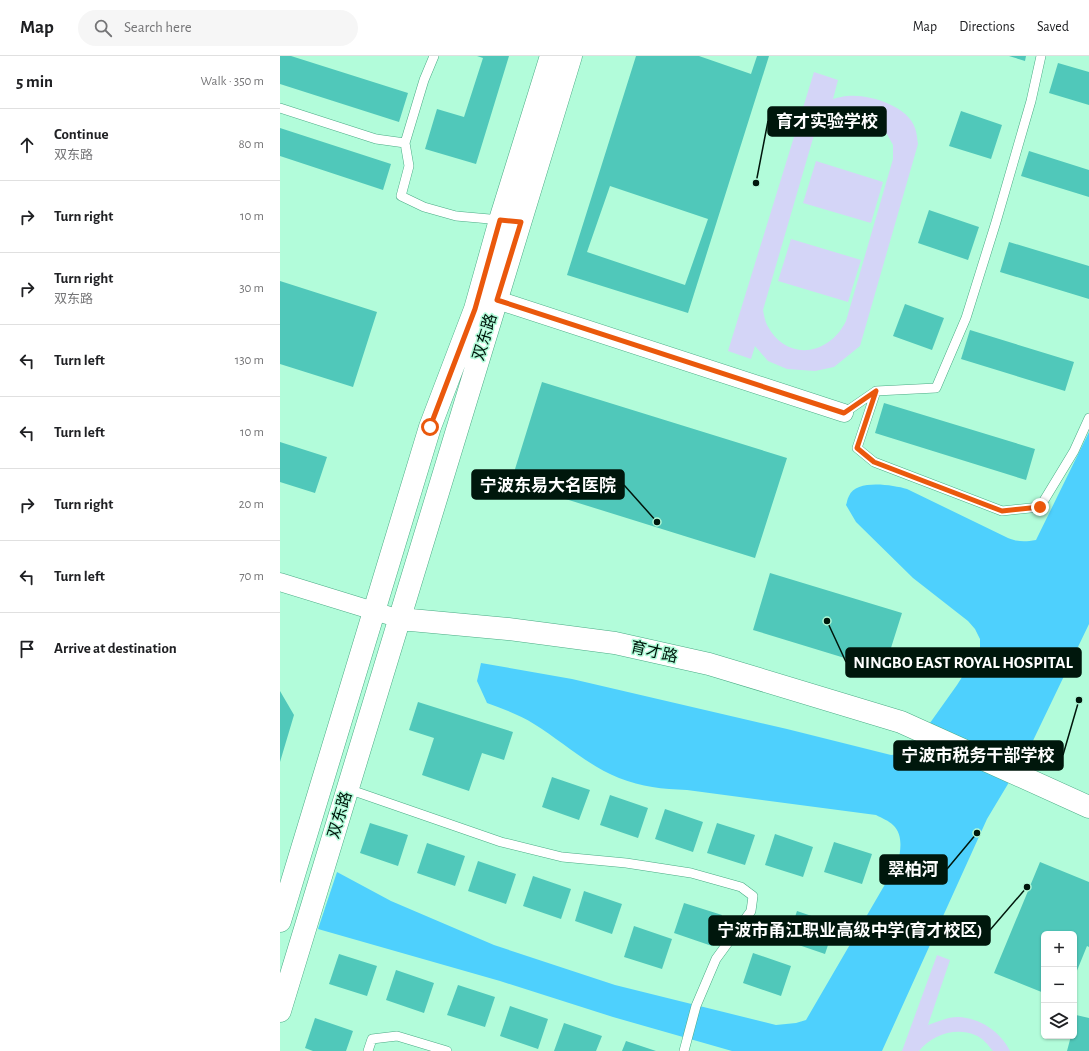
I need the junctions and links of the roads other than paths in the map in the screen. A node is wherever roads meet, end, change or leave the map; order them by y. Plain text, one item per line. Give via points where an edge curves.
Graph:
1 (434, 56) edge
2 (551, 56) edge
3 (571, 56) edge
4 (1041, 56) edge
5 (280, 108) edge
6 (405, 143) junction
7 (510, 221) junction
8 (497, 300) junction
9 (876, 391) junction
10 (844, 413) joint
11 (1089, 418) edge
12 (280, 582) edge
13 (374, 611) junction
14 (400, 619) junction
15 (348, 789) junction
16 (1089, 808) edge
17 (280, 920) edge
18 (280, 1011) edge
19 (368, 1051) edge
20 (447, 1051) edge
21 (684, 1051) edge

1 - 6 lane
2 - 7 main road, 双东路
3 - 7 main road, 双东路
4 - 9 lane via 1026,116 966,318 936,388
5 - 6 lane via 376,139
6 - 7 lane via 409,166 401,196 424,207 456,216
7 - 8 main road, 双东路
7 - 13 main road, 双东路 via 430,427
8 - 10 street
8 - 14 main road, 双东路
9 - 10 lane
9 - 11 lane via 857,448 874,462 1002,511 1040,507 1074,451
12 - 13 street
13 - 14 street
13 - 17 main road, 双东路
14 - 15 main road, 双东路
14 - 16 main road, 育才路 via 508,628 615,643 709,664 901,722
15 - 18 main road, 双东路
15 - 21 lane via 501,842 562,857 626,862 691,873 741,887 753,896 751,911 716,959 696,1006
19 - 20 lane via 372,1039 397,1036

